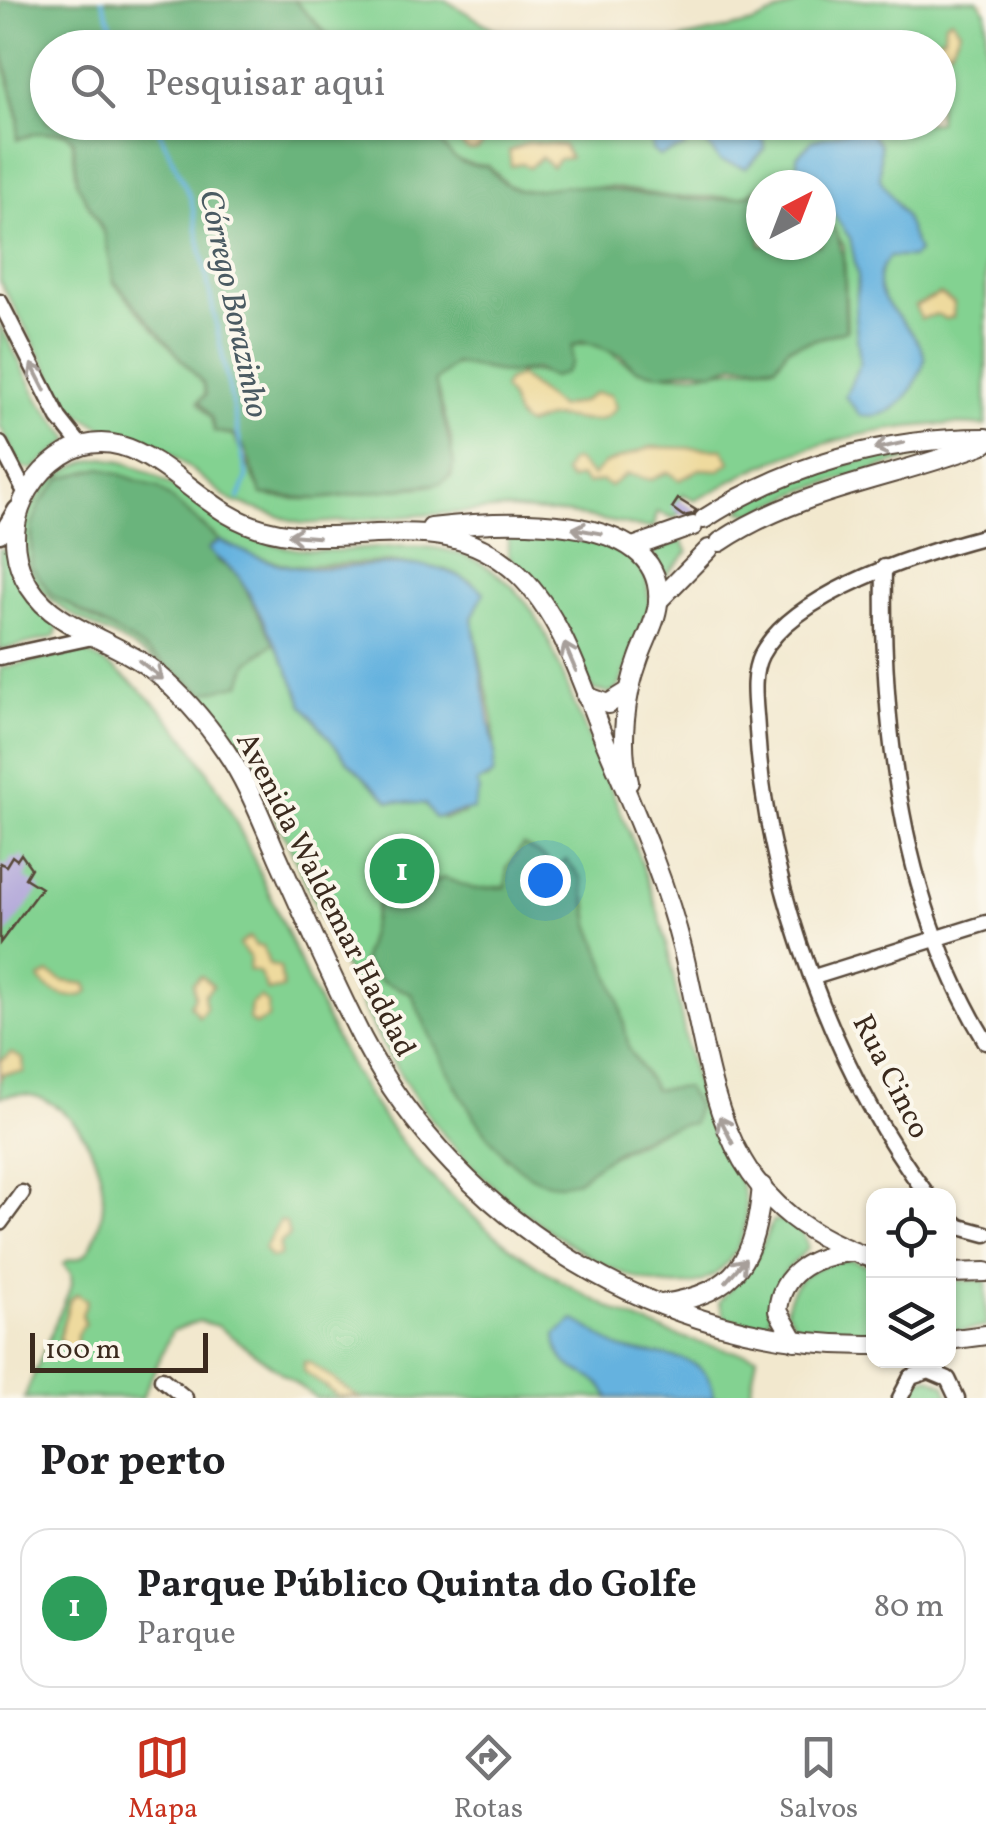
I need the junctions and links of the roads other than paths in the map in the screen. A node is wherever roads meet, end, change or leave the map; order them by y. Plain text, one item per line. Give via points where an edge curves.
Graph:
1 (0, 302) edge
2 (986, 440) edge
3 (0, 444) edge
4 (82, 447) junction
5 (22, 499) junction
6 (726, 505) junction
7 (694, 525) junction
8 (414, 529) junction
9 (740, 529) junction
10 (0, 536) edge
11 (986, 536) edge
12 (633, 547) junction
13 (709, 549) junction
14 (884, 568) junction
15 (658, 602) junction
16 (97, 636) junction
17 (0, 657) edge
18 (630, 691) junction
19 (586, 696) junction
20 (640, 826) junction
21 (986, 923) edge
22 (938, 938) junction
23 (814, 977) junction
24 (986, 1042) edge
25 (762, 1186) junction
26 (922, 1188) edge
27 (22, 1193) dead end
28 (0, 1223) edge
29 (956, 1224) edge
30 (986, 1234) edge
31 (850, 1252) junction
32 (866, 1257) edge
33 (986, 1272) edge
34 (956, 1273) edge
35 (656, 1304) junction
36 (986, 1335) edge
37 (956, 1339) edge
38 (795, 1342) junction
39 (866, 1345) edge
40 (162, 1378) dead end
41 (185, 1398) edge
42 (900, 1398) edge
43 (957, 1398) edge

4 -> 1 street via 59,418
2 -> 6 main road via 925,438 848,456 771,481
2 - 9 main road via 931,465 783,506
3 - 5 street, Avenida Waldemar Haddad
4 - 5 main road via 50,464
8 -> 4 main road via 326,538 262,530 231,516 150,454
5 - 10 street
5 - 16 main road, Avenida Waldemar Haddad via 13,542 33,593 63,620
6 - 7 main road
6 - 9 main road
7 - 12 main road
7 - 13 main road
12 -> 8 main road via 608,535 533,522
19 -> 8 main road via 554,619 512,568 468,543
9 - 13 main road
11 - 14 street, Rua Cinco
12 - 15 main road via 654,576
13 - 15 main road
14 - 22 street via 882,670 895,767
14 - 23 street, Rua Cinco via 798,616 762,654 754,680 760,774 788,900
15 - 18 main road
16 - 17 street
16 -> 35 main road, Avenida Waldemar Haddad via 153,670 227,753 359,1032 436,1146 505,1214
18 - 19 main road via 608,704
18 - 20 main road via 626,772
19 - 20 main road
25 -> 20 main road via 719,1118 676,928
21 - 22 street
22 - 23 street
22 - 24 street
23 - 26 street, Rua Cinco via 840,1049 894,1151
25 - 31 main road via 802,1224
35 -> 25 main road via 711,1293 736,1272 755,1239
27 - 28 street
29 - 30 street
31 - 32 main road
31 - 38 main road via 812,1261 788,1281 778,1310
33 - 34 main road
35 - 38 main road, Avenida Waldemar Haddad
36 - 37 main road
38 - 39 main road, Avenida Waldemar Haddad
40 - 41 street
42 - 43 street via 910,1377 930,1371 948,1379

